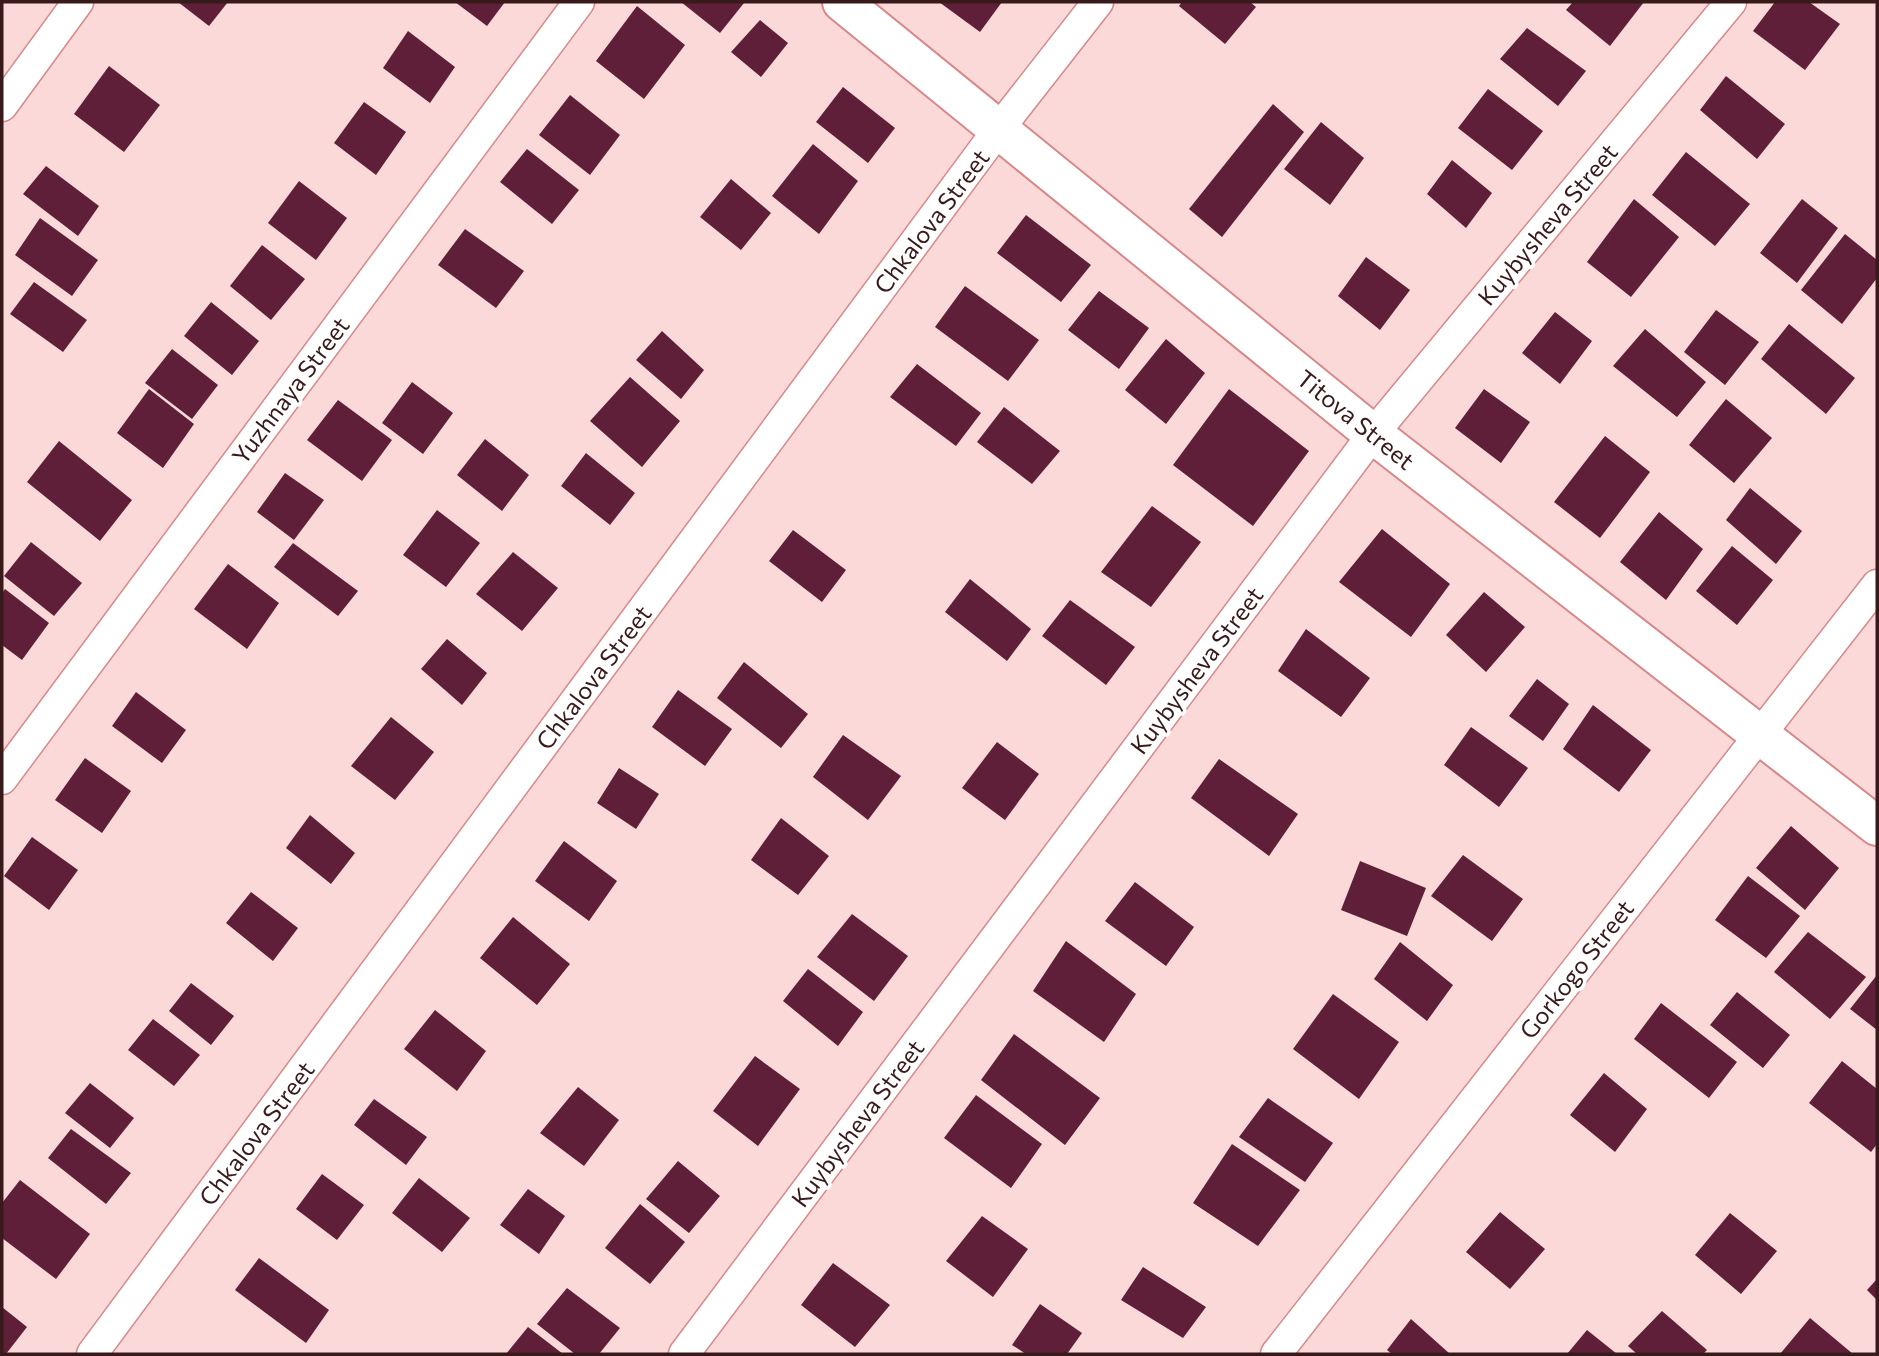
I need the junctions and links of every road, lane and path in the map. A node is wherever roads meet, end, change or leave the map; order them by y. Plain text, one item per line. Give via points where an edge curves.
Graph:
1 (78, 2) edge
2 (579, 2) edge
3 (842, 2) edge
4 (1098, 2) edge
5 (1731, 2) edge
6 (2, 106) edge
7 (998, 130) junction
8 (1373, 434) junction
9 (1877, 585) edge
10 (1760, 733) junction
11 (2, 779) edge
12 (1877, 825) edge
13 (92, 1354) edge
14 (684, 1354) edge
15 (1276, 1354) edge

1 - 6 street
2 - 11 street, Yuzhnaya Street
3 - 7 main road, Titova Street
4 - 7 street, Chkalova Street
5 - 8 street, Kuybysheva Street
7 - 8 main road, Titova Street
7 - 13 street, Chkalova Street
8 - 10 main road, Titova Street
8 - 14 street, Kuybysheva Street
9 - 10 street, Gorkogo Street
10 - 12 main road, Titova Street
10 - 15 street, Gorkogo Street

